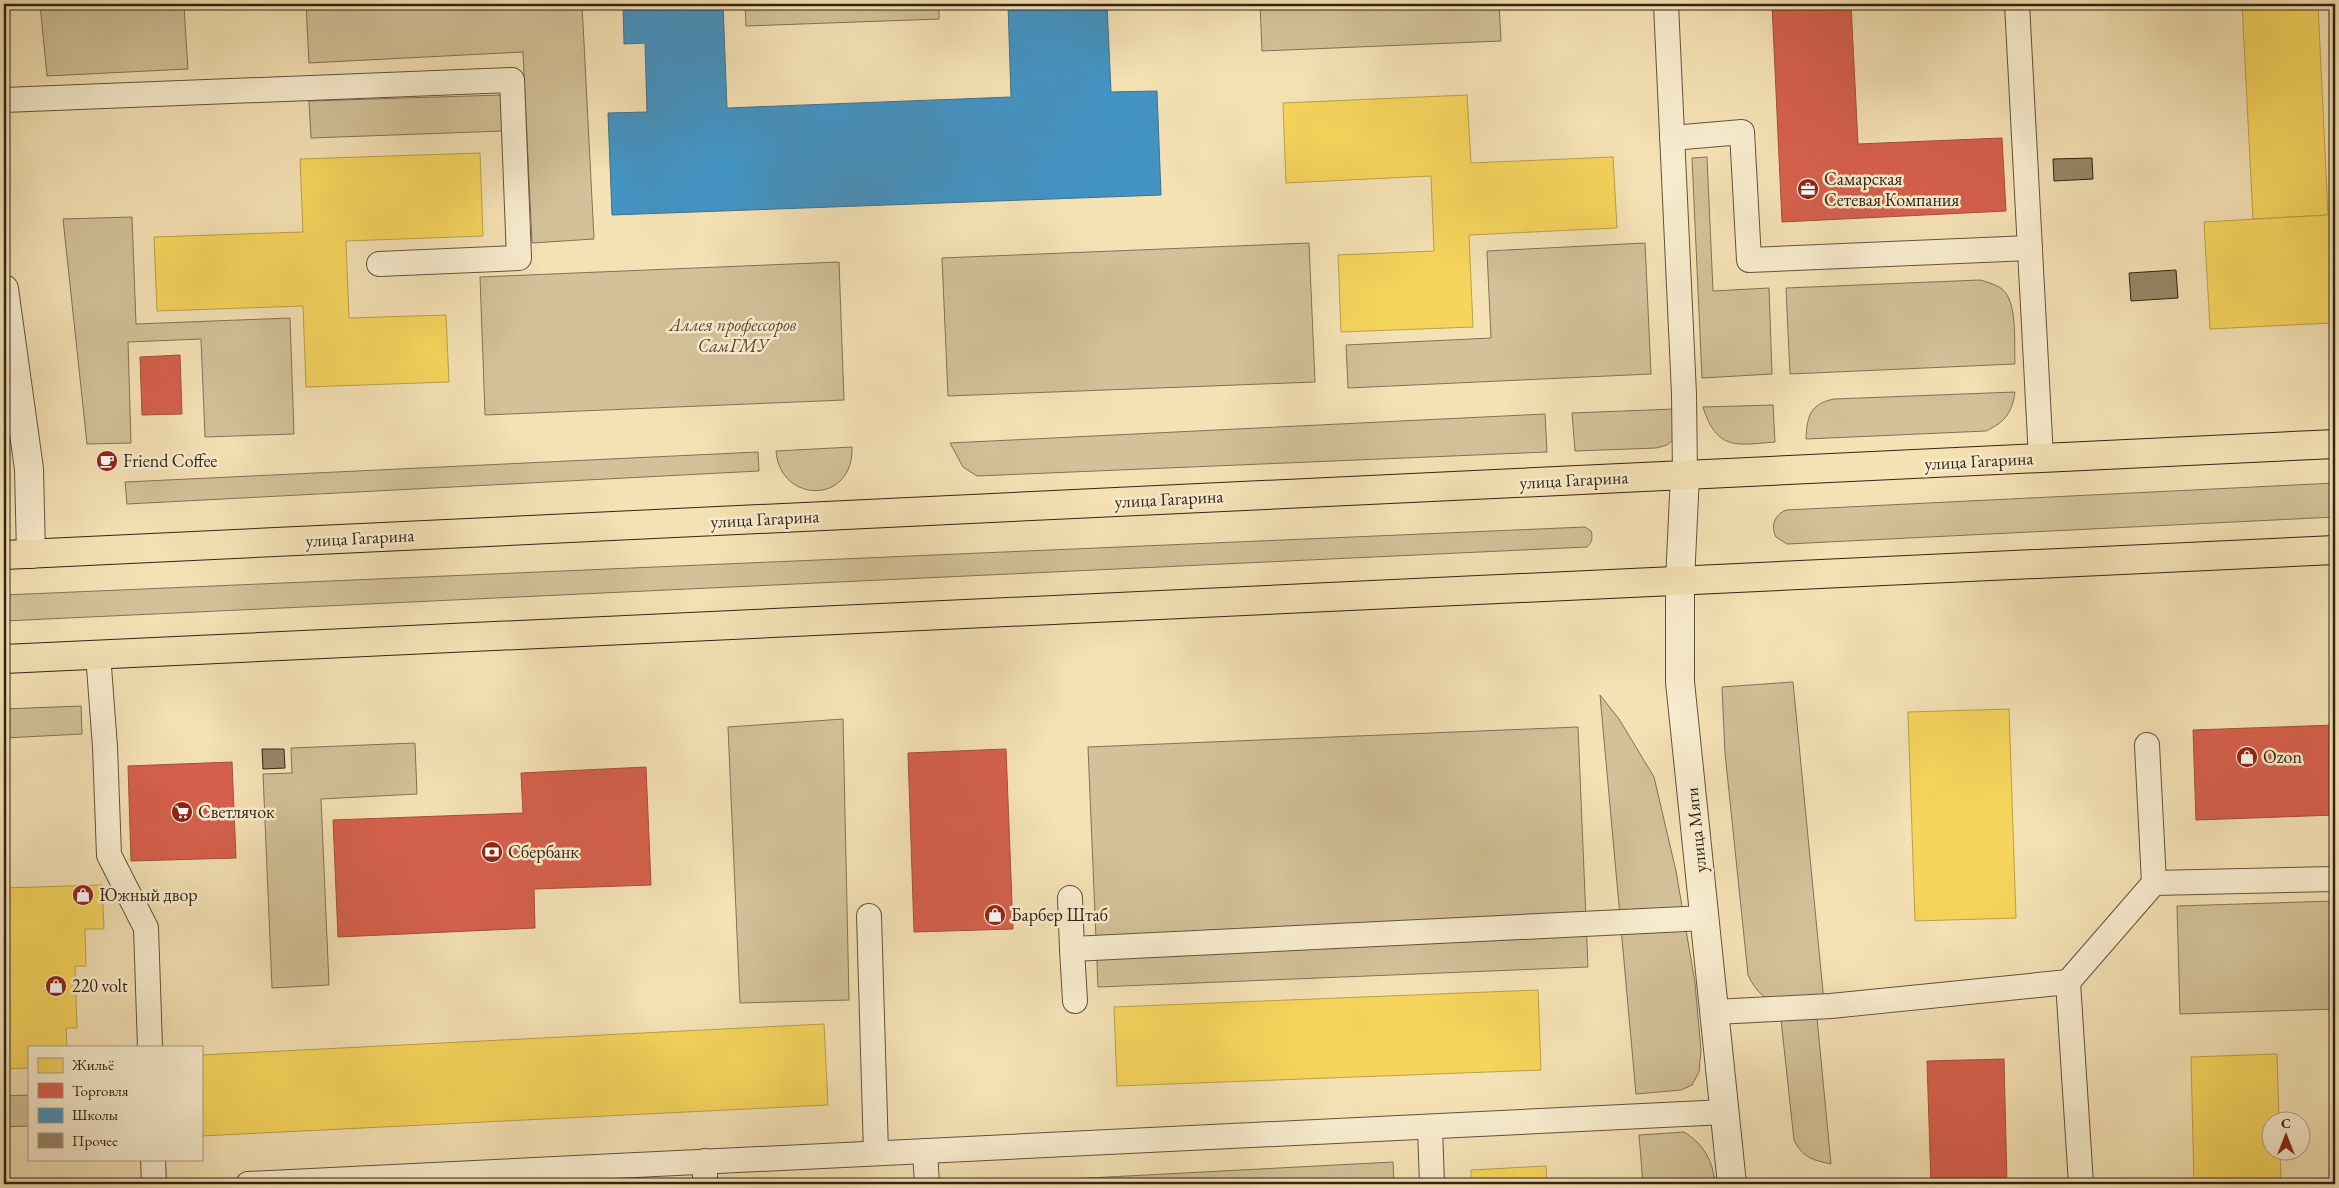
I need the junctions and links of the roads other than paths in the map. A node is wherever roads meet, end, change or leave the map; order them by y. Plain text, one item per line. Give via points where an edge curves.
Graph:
1 (1666, 4) edge
2 (2017, 4) edge
3 (4, 100) edge
4 (1672, 138) junction
5 (2030, 248) junction
6 (379, 264) dead end
7 (4, 289) edge
8 (2335, 444) edge
9 (2041, 458) junction
10 (1685, 475) junction
11 (2335, 550) edge
12 (31, 554) junction
13 (4, 555) edge
14 (1680, 581) junction
15 (98, 654) junction
16 (4, 659) edge
17 (2148, 744) dead end
18 (2335, 878) edge
19 (2154, 883) junction
20 (1070, 898) dead end
21 (869, 916) dead end
22 (1705, 918) junction
23 (1072, 949) junction
24 (2068, 982) junction
25 (1075, 1001) dead end
26 (1715, 1012) junction
27 (150, 1046) edge
28 (1725, 1112) junction
29 (1430, 1128) junction
30 (925, 1151) junction
31 (876, 1153) junction
32 (154, 1160) edge
33 (705, 1173) edge
34 (154, 1184) edge
35 (248, 1184) edge
36 (927, 1184) edge
37 (1432, 1184) edge
38 (1732, 1184) edge
39 (2081, 1184) edge

1 - 4 lane
2 - 5 lane
3 - 6 lane via 512,80 519,258
4 - 5 lane via 1742,132 1749,260
4 - 10 lane
5 - 9 lane
7 - 12 street via 29,469
8 - 9 main road, улица Гагарина
9 - 10 main road, улица Гагарина
10 - 12 main road, улица Гагарина
10 - 14 street, улица Мяги
11 - 14 main road
12 - 13 main road, улица Гагарина
14 - 15 main road
14 - 22 street, улица Мяги via 1680,682
15 - 16 main road
15 - 27 lane via 109,855 146,928
17 - 19 lane
18 - 19 lane
19 - 24 lane
20 - 23 lane
21 - 31 lane
22 - 23 lane
22 - 26 street, улица Мяги
23 - 25 lane
24 - 26 lane via 1831,1006
24 - 39 lane
26 - 28 street, улица Мяги
28 - 29 lane
28 - 38 street, улица Мяги
29 - 30 lane
29 - 37 lane
30 - 31 lane
30 - 36 lane
31 - 33 lane
32 - 34 lane
33 - 35 lane

